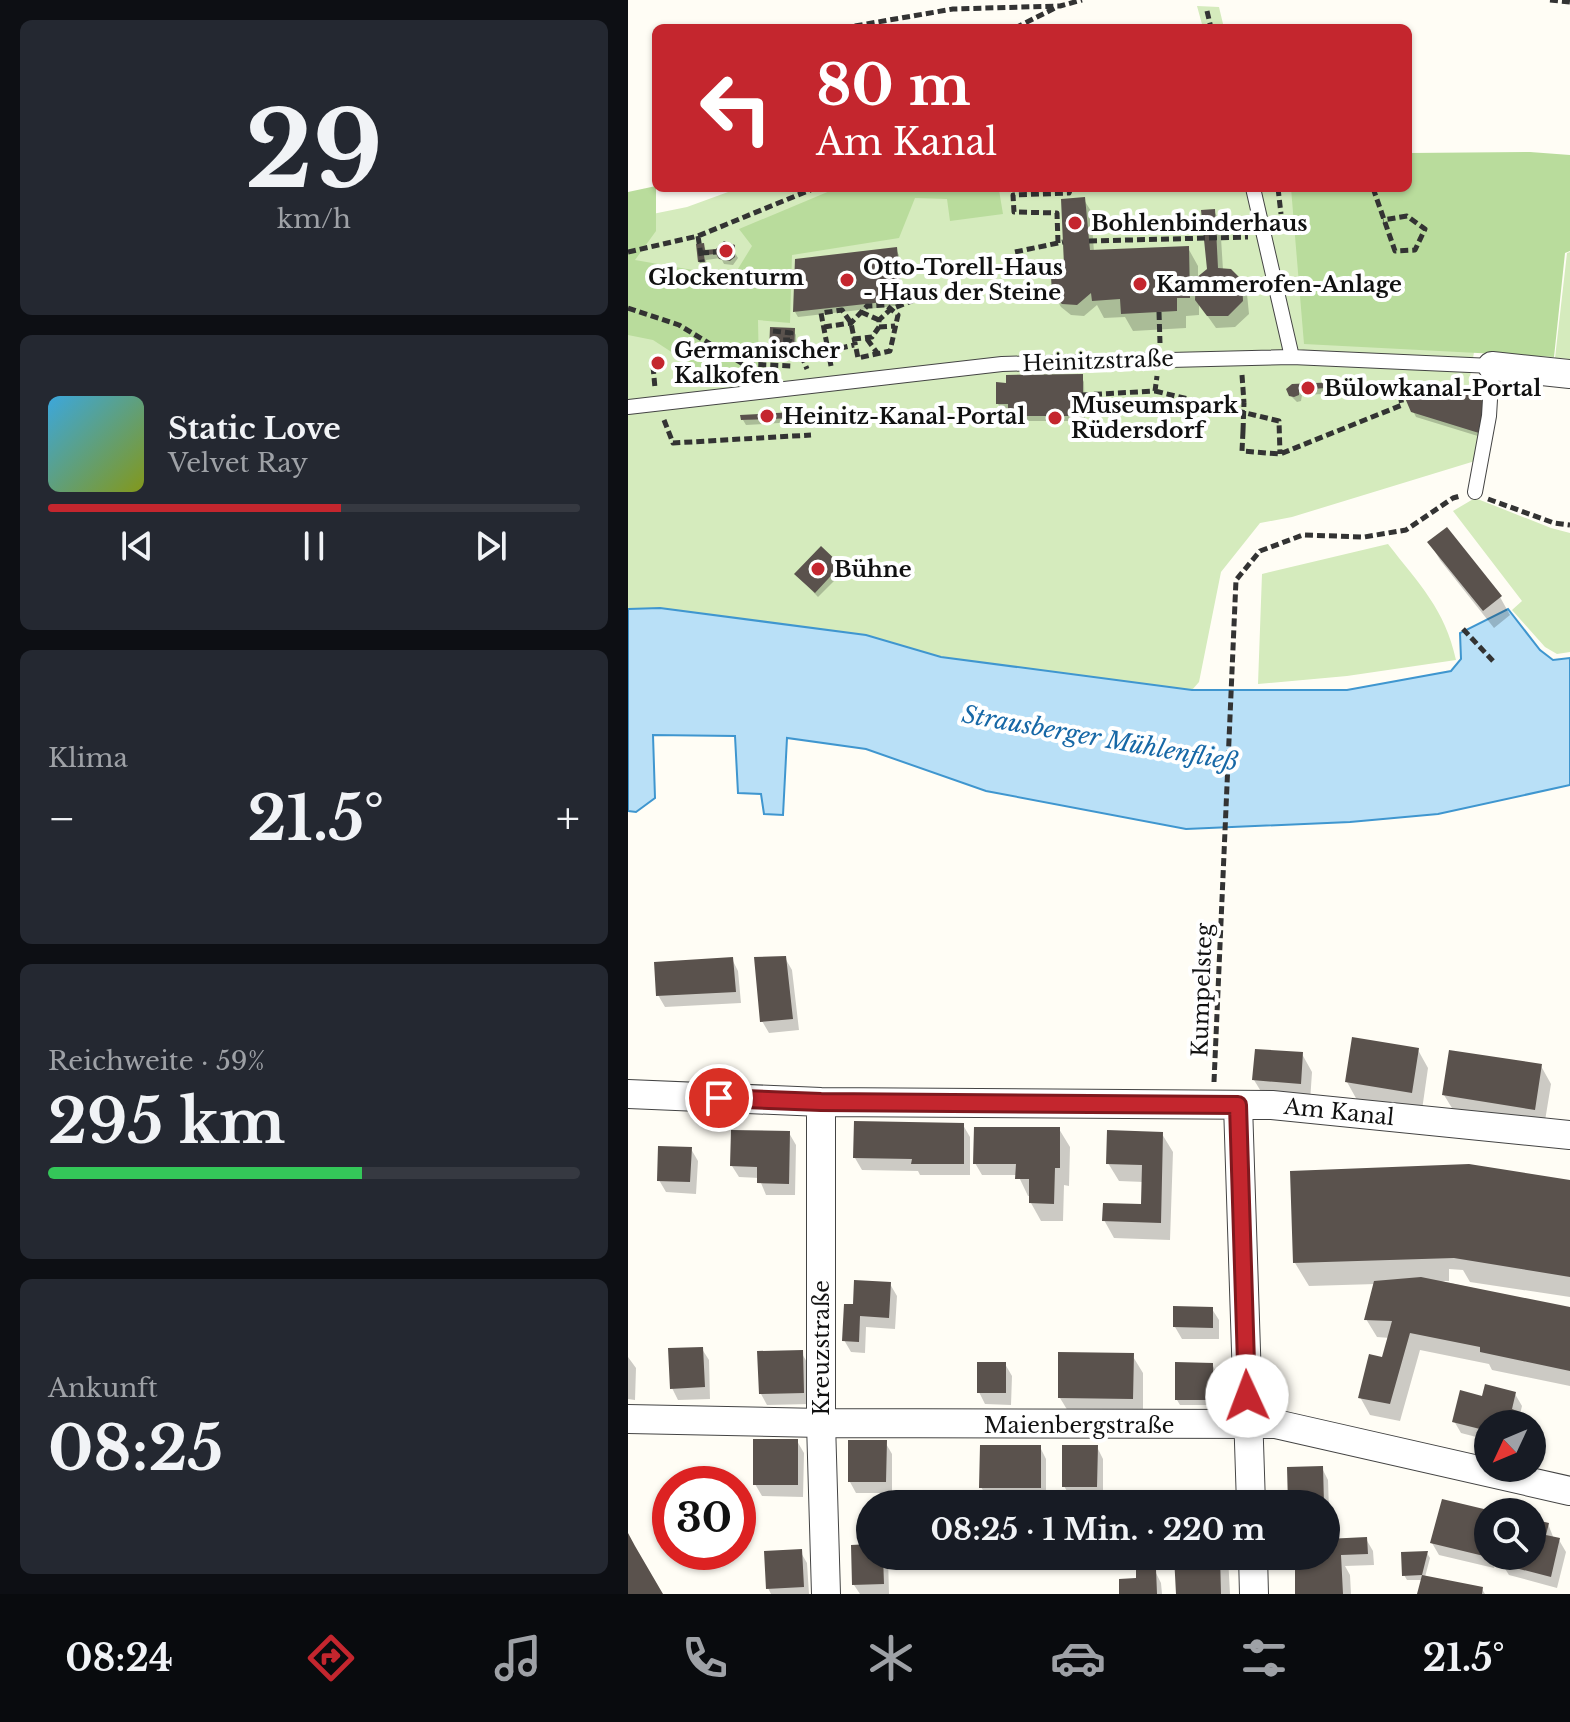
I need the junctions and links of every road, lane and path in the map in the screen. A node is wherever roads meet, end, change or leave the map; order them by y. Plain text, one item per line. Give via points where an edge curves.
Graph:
1 (1082, 0) edge
2 (1550, 0) edge
3 (1570, 2) edge
4 (1060, 6) junction
5 (1207, 11) dead end
6 (866, 24) edge
7 (1023, 24) edge
8 (1210, 24) edge
9 (805, 192) edge
10 (1069, 192) edge
11 (1254, 192) edge
12 (1374, 192) edge
13 (1383, 220) junction
14 (698, 236) junction
15 (1263, 237) junction
16 (1089, 241) dead end
17 (628, 252) edge
18 (716, 252) dead end
19 (1015, 252) dead end
20 (701, 253) junction
21 (702, 262) dead end
22 (925, 296) dead end
23 (628, 308) edge
24 (891, 309) junction
25 (861, 312) junction
26 (1159, 312) dead end
27 (851, 323) junction
28 (879, 324) junction
29 (895, 326) junction
30 (824, 327) junction
31 (773, 331) dead end
32 (867, 338) junction
33 (853, 342) junction
34 (828, 351) junction
35 (878, 354) junction
36 (1292, 357) junction
37 (1161, 358) junction
38 (1492, 366) junction
39 (1570, 374) edge
40 (834, 383) junction
41 (814, 385) junction
42 (1155, 391) junction
43 (1082, 395) dead end
44 (656, 401) junction
45 (1244, 403) dead end
46 (1402, 405) dead end
47 (628, 407) edge
48 (811, 435) dead end
49 (1280, 454) junction
50 (1475, 492) junction
51 (1570, 525) edge
52 (1463, 629) dead end
53 (1493, 661) dead end
54 (628, 1094) edge
55 (821, 1102) junction
56 (1226, 1106) junction
57 (1570, 1135) edge
58 (628, 1419) edge
59 (821, 1423) junction
60 (1248, 1425) junction
61 (1250, 1490) edge
62 (1570, 1491) edge
63 (1253, 1570) edge
64 (826, 1594) edge
65 (1254, 1594) edge

1 - 4 path
2 - 3 path
4 - 6 path via 953,9
4 - 7 path
5 - 8 path
9 - 14 path
10 - 19 path via 1013,195 1014,212 1057,213 1060,243
11 - 15 lane
12 - 13 path
13 - 13 path via 1407,216 1425,229 1415,250 1395,251
14 - 17 path
14 - 20 path
15 - 16 path
15 - 36 lane
18 - 20 path
20 - 21 path
22 - 24 path
23 - 41 path via 679,325 743,364 799,367
24 - 25 path via 867,306
24 - 28 path
24 - 29 path via 898,315
25 - 27 path
25 - 28 path
26 - 37 path
27 - 30 path
27 - 30 path via 842,310 821,313
27 - 33 path
28 - 29 path
28 - 32 path
29 - 35 path via 890,351
30 - 34 path
31 - 41 path via 791,333 790,340 778,340 777,348 800,352
32 - 33 path
32 - 35 path
33 - 34 path
33 - 35 path via 858,358
34 - 40 path
36 - 37 lane, Heinitzstraße
36 - 38 lane, Heinitzstraße
37 - 40 lane, Heinitzstraße via 1002,364
37 - 42 path
38 - 39 street, Heinitzstraße
38 - 50 lane
40 - 41 lane, Heinitzstraße
41 - 44 lane, Heinitzstraße
42 - 43 path
42 - 49 path via 1279,421
44 - 47 lane, Heinitzstraße
44 - 48 path via 673,443
45 - 49 path, bridge via 1242,451
46 - 49 path
50 - 51 path
50 - 56 path, Kumpelsteg via 1453,498 1406,530 1364,537 1303,535 1260,551 1236,580 1223,874
52 - 53 path
54 - 55 street, Am Kanal
55 - 56 street, Am Kanal
55 - 59 street, Kreuzstraße
56 - 57 street, Am Kanal via 1272,1105
56 - 60 street
58 - 59 street, Maienbergstraße
59 - 60 street, Maienbergstraße
59 - 64 street, Kreuzstraße
60 - 61 street
60 - 62 street, Maienbergstraße via 1276,1424
63 - 65 street

